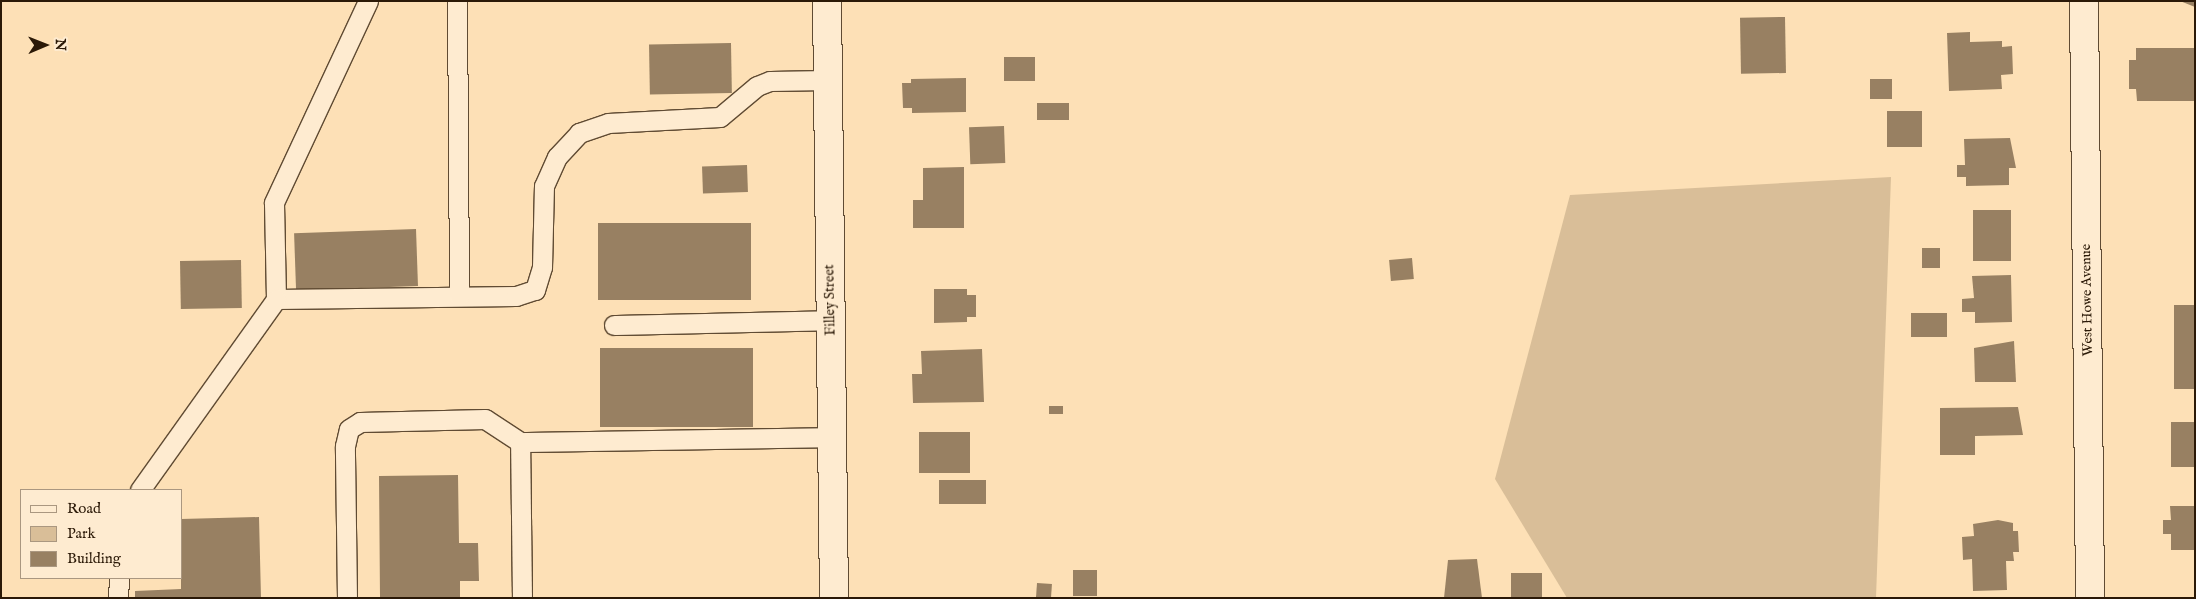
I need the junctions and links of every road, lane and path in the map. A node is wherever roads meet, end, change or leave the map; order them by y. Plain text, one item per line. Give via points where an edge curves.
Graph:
1 (368, 1) edge
2 (457, 1) edge
3 (827, 1) edge
4 (2084, 1) edge
5 (828, 80) junction
6 (458, 296) junction
7 (276, 299) junction
8 (830, 320) junction
9 (614, 324) dead end
10 (832, 437) junction
11 (520, 442) junction
12 (141, 489) edge
13 (119, 579) edge
14 (118, 598) edge
15 (347, 598) edge
16 (522, 598) edge
17 (834, 598) edge
18 (2090, 598) edge

1 - 7 lane via 274,203
2 - 6 lane
3 - 5 street, Filley Street
4 - 18 street, West Howe Avenue
5 - 6 lane via 770,81 757,86 720,117 608,123 579,133 557,157 544,186 542,268 535,290 516,296
5 - 8 street, Filley Street
6 - 7 lane
7 - 12 lane
8 - 9 lane
8 - 10 street, Filley Street
10 - 11 lane
10 - 17 street, Filley Street
11 - 15 lane via 485,419 360,422 349,429 345,446
11 - 16 lane
13 - 14 lane

